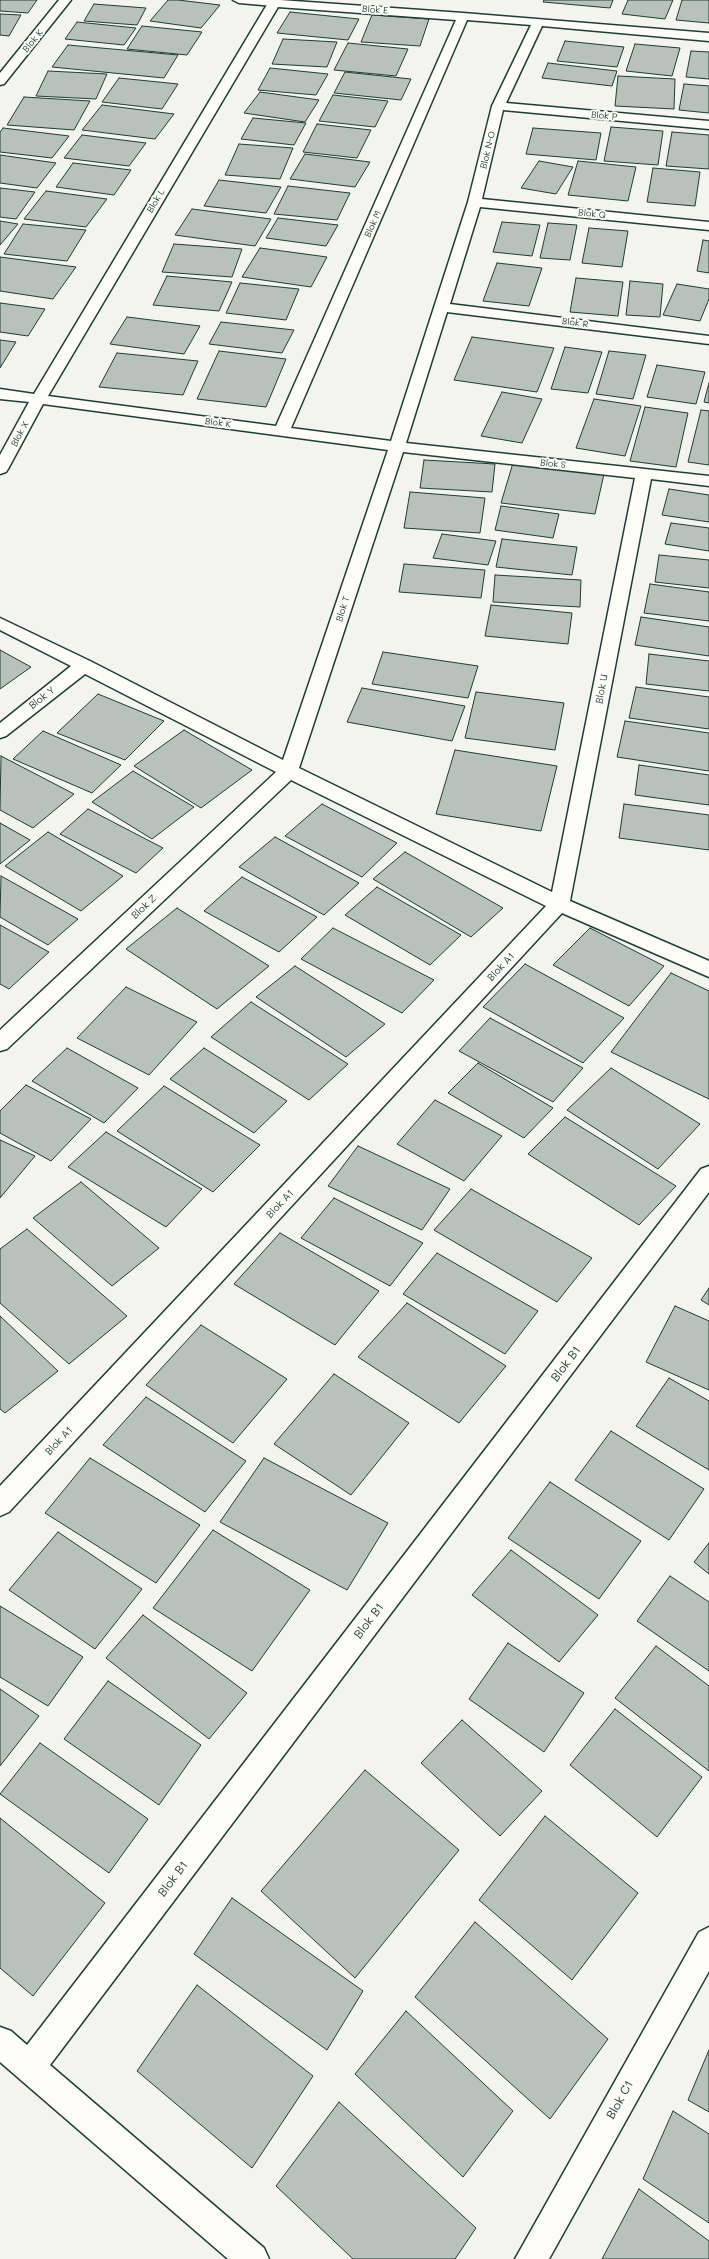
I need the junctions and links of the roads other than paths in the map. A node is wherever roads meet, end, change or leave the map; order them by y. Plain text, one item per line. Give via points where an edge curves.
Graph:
1 (65, 0) edge
2 (239, 0) edge
3 (275, 2) edge
4 (463, 16) junction
5 (538, 22) junction
6 (709, 37) edge
7 (0, 81) edge
8 (498, 106) junction
9 (709, 125) edge
10 (475, 202) junction
11 (709, 226) edge
12 (441, 307) junction
13 (709, 340) edge
14 (0, 394) edge
15 (39, 398) junction
16 (282, 431) junction
17 (397, 447) junction
18 (0, 469) edge
19 (644, 474) junction
20 (709, 481) edge
21 (0, 623) edge
22 (84, 665) junction
23 (0, 732) edge
24 (289, 771) junction
25 (559, 904) junction
26 (709, 969) edge
27 (0, 1043) edge
28 (709, 1175) edge
29 (0, 1504) edge
30 (709, 1942) edge
31 (0, 2042) edge
32 (30, 2067) junction
33 (253, 2259) edge
34 (531, 2259) edge

1 - 7 street, Blok K
2 - 3 street, Blok E
3 - 4 street, Blok E
3 - 15 street, Blok L
4 - 5 street, Blok E
4 - 16 street, Blok M
5 - 6 street
5 - 8 street, Blok N-O
8 - 9 street, Blok P
8 - 10 street, Blok N-O
10 - 11 street, Blok Q
10 - 12 street, Blok N-O
12 - 13 street, Blok R
12 - 17 street, Blok N-O
14 - 15 street, Blok K
15 - 16 street, Blok K
15 - 18 street, Blok X
16 - 17 street, Blok K
17 - 19 street, Blok S
17 - 24 street, Blok T
19 - 20 street, Blok S
19 - 25 street, Blok U
21 - 22 street
22 - 23 street, Blok Y
22 - 24 street
24 - 25 street
24 - 27 street, Blok Z
25 - 26 street
25 - 29 street, Blok A1
28 - 32 street, Blok B1
30 - 34 street, Blok C1
31 - 32 street
32 - 33 street

